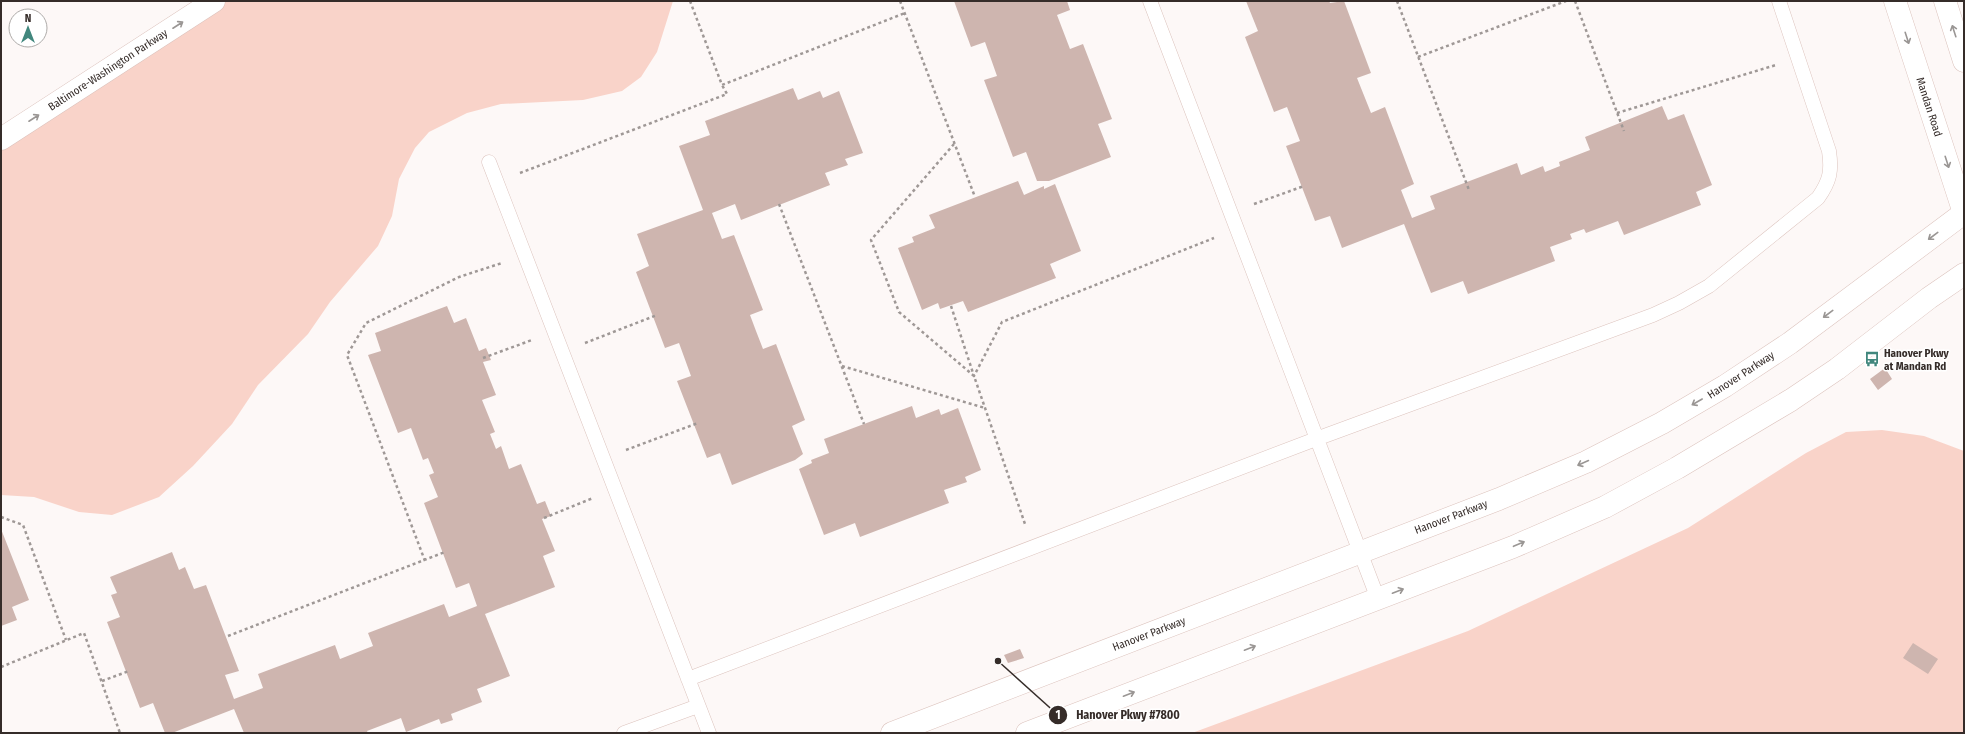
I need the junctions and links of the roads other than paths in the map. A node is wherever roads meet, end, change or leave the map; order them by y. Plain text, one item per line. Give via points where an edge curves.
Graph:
1 (214, 1) edge
2 (1150, 1) edge
3 (1779, 1) edge
4 (1895, 1) edge
5 (1945, 1) edge
6 (1964, 62) edge
7 (1, 139) edge
8 (489, 162) dead end
9 (1964, 213) edge
10 (1964, 274) edge
11 (1316, 439) junction
12 (1360, 552) junction
13 (1378, 599) junction
14 (688, 679) junction
15 (698, 706) junction
16 (624, 733) edge
17 (709, 733) edge
18 (892, 733) edge
19 (1027, 733) edge

7 -> 1 main road, Baltimore-Washington Parkway
2 - 11 lane
3 - 11 lane via 1829,151 1831,163 1828,185 1818,198 1708,286 1679,303 1653,315
4 -> 9 main road, Mandan Road
6 -> 5 main road
8 - 14 lane
9 -> 12 main road, Hanover Parkway via 1790,343 1725,386 1662,423 1586,462
13 -> 10 main road via 1606,507 1677,468 1748,427 1837,370
11 - 12 lane
11 - 14 lane
12 - 13 lane
12 - 18 main road, Hanover Parkway
19 -> 13 main road
14 - 15 lane
15 - 16 lane
15 - 17 lane

